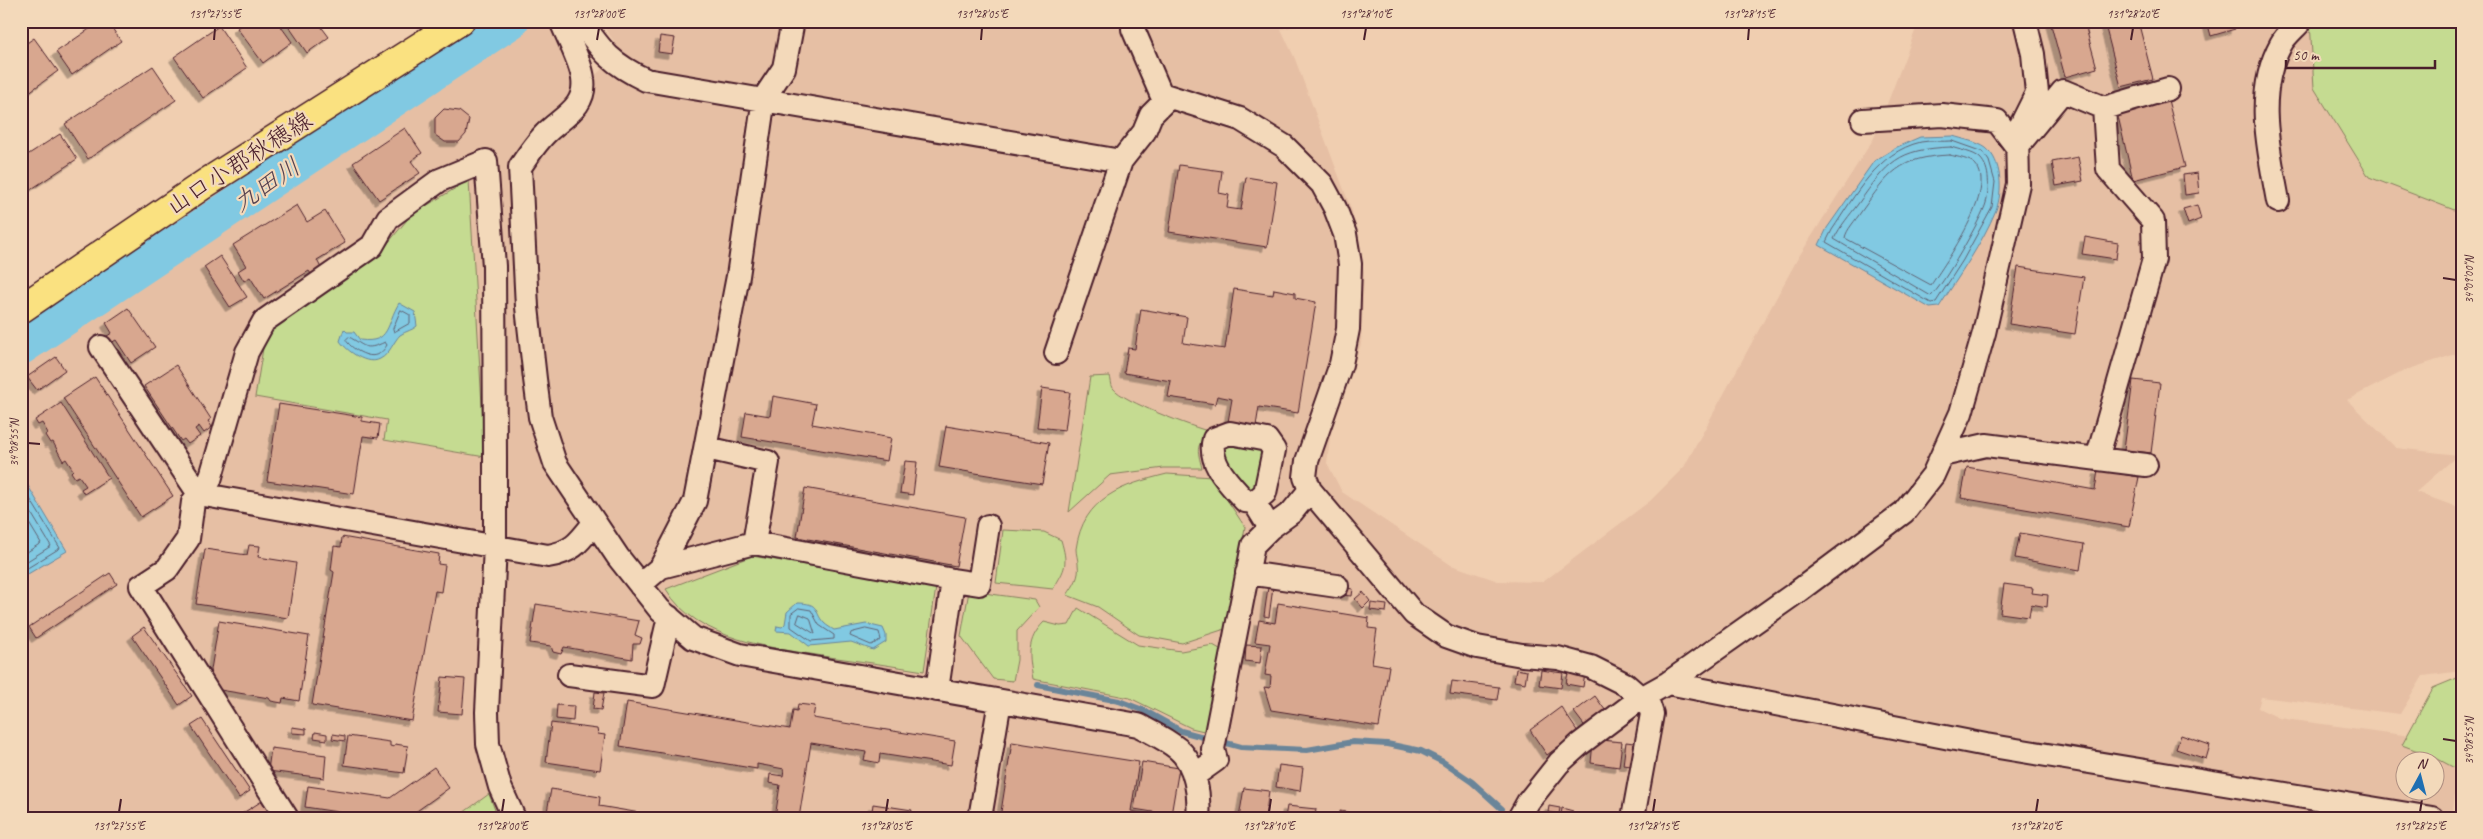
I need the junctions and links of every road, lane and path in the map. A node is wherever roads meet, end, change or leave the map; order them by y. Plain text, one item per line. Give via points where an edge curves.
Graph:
1 (460, 21) edge
2 (561, 21) edge
3 (581, 21) edge
4 (793, 21) edge
5 (1134, 21) edge
6 (2025, 21) edge
7 (2301, 21) edge
8 (2168, 89) dead end
9 (1169, 97) junction
10 (764, 98) junction
11 (2104, 108) junction
12 (1863, 120) dead end
13 (2017, 147) junction
14 (1121, 161) junction
15 (2278, 201) dead end
16 (21, 309) edge
17 (101, 346) dead end
18 (1056, 353) dead end
19 (706, 448) junction
20 (1942, 455) junction
21 (2096, 459) junction
22 (2146, 465) dead end
23 (1310, 490) junction
24 (199, 494) junction
25 (1254, 502) dead end
26 (594, 522) junction
27 (988, 526) dead end
28 (1270, 528) junction
29 (754, 543) junction
30 (495, 546) junction
31 (661, 567) junction
32 (1247, 573) junction
33 (953, 580) junction
34 (640, 585) junction
35 (1336, 586) dead end
36 (669, 618) junction
37 (569, 675) dead end
38 (1668, 683) junction
39 (937, 690) junction
40 (1641, 698) junction
41 (1000, 701) junction
42 (1195, 775) junction
43 (287, 818) edge
44 (514, 818) edge
45 (980, 818) edge
46 (1198, 818) edge
47 (1519, 818) edge
48 (1633, 818) edge
49 (2432, 818) edge

1 - 16 main road, 山口小郡秋穂線 via 206,183
2 - 26 street via 583,79 580,100 570,115 547,132 520,167 527,308 540,417 555,463
3 - 10 street via 602,52 622,69 646,80
4 - 10 street via 784,68
5 - 9 street via 1133,29 1161,94
6 - 13 street via 2037,93 2017,133
7 - 15 street via 2281,43 2267,78 2265,111
8 - 11 street
9 - 14 street via 1151,115 1144,132
9 - 23 street via 1240,119 1284,146 1322,184 1336,208 1350,264 1348,328 1341,364 1307,461 1306,477
10 - 14 street
10 - 19 street via 738,276
11 - 13 street via 2063,90
11 - 21 street via 2108,168 2152,221 2154,259
12 - 13 street via 1942,115 1997,121
13 - 20 street via 2018,184 1984,332 1961,413
14 - 18 street
17 - 24 street
19 - 29 street via 768,462
19 - 31 street via 695,501
20 - 21 street via 1986,445
20 - 38 street via 1933,475 1904,512
21 - 22 street
23 - 28 street via 1292,512
23 - 40 street via 1414,614 1446,636 1477,647 1558,658 1591,667 1625,684
24 - 30 street
24 - 30 street via 210,480 247,352 264,321 372,246 388,218 440,180 486,161 494,266
24 - 43 street via 193,502 188,539 167,570 141,586
25 - 28 street
26 - 30 street via 577,545 564,553 548,556
26 - 34 street
27 - 33 street via 979,584
28 - 32 street via 1253,545
29 - 31 street
29 - 33 street
30 - 44 street via 488,744 500,787
31 - 34 street
32 - 35 street
32 - 42 street via 1215,740 1216,760
33 - 39 street
34 - 36 street
36 - 37 street via 652,686
36 - 39 street via 693,638 740,655
38 - 40 street
38 - 49 street via 1986,745
39 - 41 street
40 - 47 street via 1559,763
40 - 48 street via 1649,705 1652,714
41 - 42 street via 1138,726 1180,750
41 - 45 street
42 - 46 street

